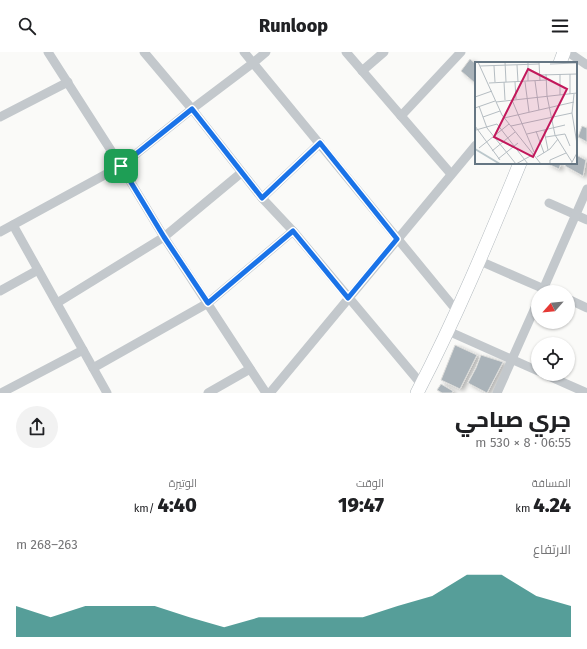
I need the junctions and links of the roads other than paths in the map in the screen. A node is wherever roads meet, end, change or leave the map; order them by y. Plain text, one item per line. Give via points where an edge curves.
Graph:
1 (48, 52) edge
2 (144, 52) edge
3 (244, 52) edge
4 (266, 52) edge
5 (346, 52) edge
6 (384, 52) edge
7 (462, 52) edge
8 (563, 56) edge
9 (554, 62) edge
10 (253, 63) junction
11 (587, 65) edge
12 (362, 71) junction
13 (68, 82) junction
14 (192, 109) junction
15 (401, 116) junction
16 (0, 117) edge
17 (320, 143) junction
18 (475, 146) edge
19 (520, 164) edge
20 (121, 166) junction
21 (241, 173) junction
22 (451, 174) junction
23 (587, 189) edge
24 (262, 198) junction
25 (549, 203) dead end
26 (576, 215) junction
27 (587, 220) edge
28 (13, 225) junction
29 (293, 231) junction
30 (0, 232) edge
31 (164, 237) junction
32 (397, 239) junction
33 (480, 261) junction
34 (38, 270) junction
35 (532, 285) edge
36 (547, 285) edge
37 (0, 291) edge
38 (348, 298) junction
39 (56, 303) junction
40 (208, 303) junction
41 (575, 303) edge
42 (587, 308) edge
43 (457, 311) junction
44 (531, 317) edge
45 (448, 331) junction
46 (83, 350) junction
47 (512, 360) junction
48 (93, 368) junction
49 (531, 368) edge
50 (250, 369) junction
51 (561, 381) edge
52 (420, 389) edge
53 (586, 391) edge
54 (1, 393) edge
55 (107, 393) edge
56 (208, 393) edge
57 (266, 393) edge
58 (270, 393) edge
59 (497, 393) edge

1 - 13 street
2 - 14 street
3 - 10 street
4 - 10 street
5 - 12 street
6 - 12 street
7 - 15 street
8 - 9 street
8 - 11 street
10 - 14 street
10 - 17 street
12 - 15 street
13 - 16 street
13 - 20 street
14 - 20 street
14 - 21 street
15 - 22 street
17 - 24 street
17 - 32 street
18 - 22 street
19 - 33 street
20 - 28 street
20 - 31 street
21 - 24 street
21 - 31 street
22 - 32 street
23 - 26 street
24 - 29 street
25 - 26 street
26 - 27 street
26 - 36 street
28 - 30 street
28 - 34 street
29 - 38 street
29 - 40 street
31 - 39 street
31 - 40 street
32 - 38 street
32 - 43 street
33 - 35 street
33 - 43 street
34 - 37 street
34 - 39 street
38 - 52 street
38 - 58 street
39 - 46 street
40 - 48 street
40 - 50 street
41 - 42 street
43 - 45 street
44 - 47 street
45 - 47 street
45 - 52 street
46 - 48 street
46 - 54 street
47 - 49 street
47 - 59 street
48 - 55 street
50 - 56 street
50 - 57 street
51 - 53 street

